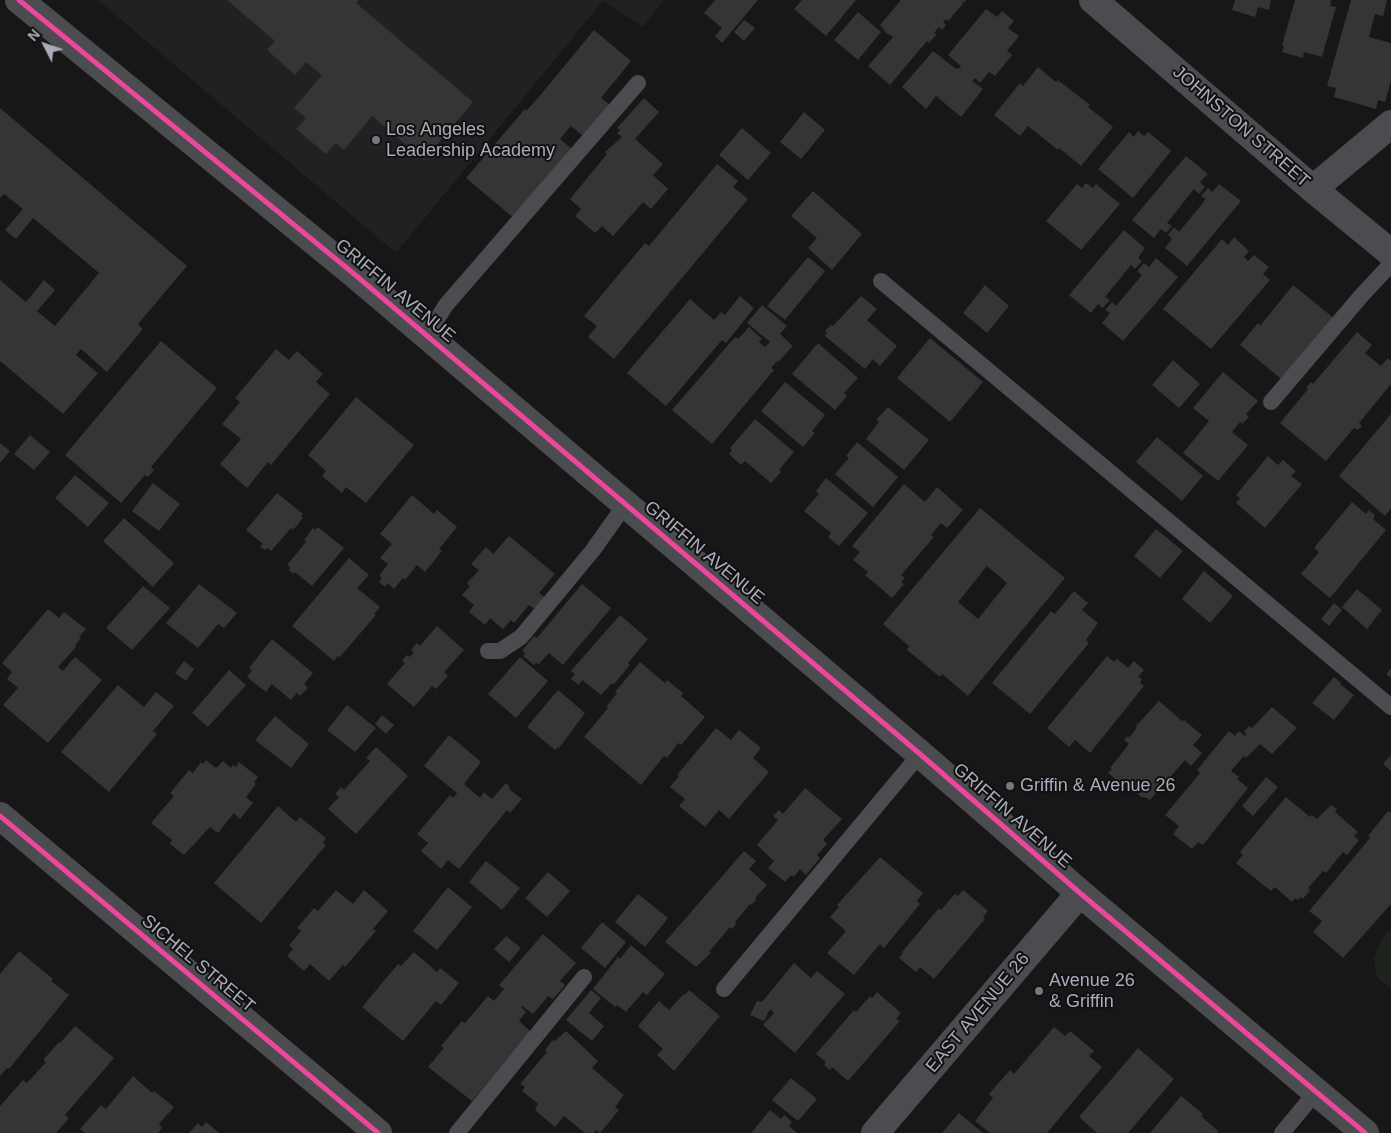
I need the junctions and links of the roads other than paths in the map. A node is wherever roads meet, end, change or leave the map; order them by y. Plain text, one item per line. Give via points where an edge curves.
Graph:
1 (19, 0) edge
2 (1093, 0) edge
3 (638, 83) dead end
4 (1391, 124) edge
5 (1313, 189) junction
6 (1391, 253) edge
7 (1391, 264) edge
8 (881, 281) dead end
9 (426, 336) junction
10 (1271, 402) dead end
11 (625, 504) junction
12 (488, 651) dead end
13 (1391, 707) edge
14 (920, 754) junction
15 (0, 816) edge
16 (1080, 892) junction
17 (584, 978) dead end
18 (724, 989) dead end
19 (1316, 1092) junction
20 (378, 1133) edge
21 (457, 1133) edge
22 (876, 1133) edge
23 (1282, 1133) edge
24 (1365, 1133) edge

1 - 9 street, GRIFFIN AVENUE
2 - 5 street, JOHNSTON STREET
3 - 9 lane via 446,305
4 - 5 street
5 - 6 street, JOHNSTON STREET
7 - 10 lane
8 - 13 lane
9 - 11 street, GRIFFIN AVENUE
11 - 12 lane via 592,550 521,636 500,651
11 - 14 street, GRIFFIN AVENUE
14 - 16 street, GRIFFIN AVENUE
14 - 18 lane
15 - 20 street, SICHEL STREET
16 - 19 street, GRIFFIN AVENUE
16 - 22 street, EAST AVENUE 26
17 - 21 lane
19 - 23 lane
19 - 24 street, GRIFFIN AVENUE

